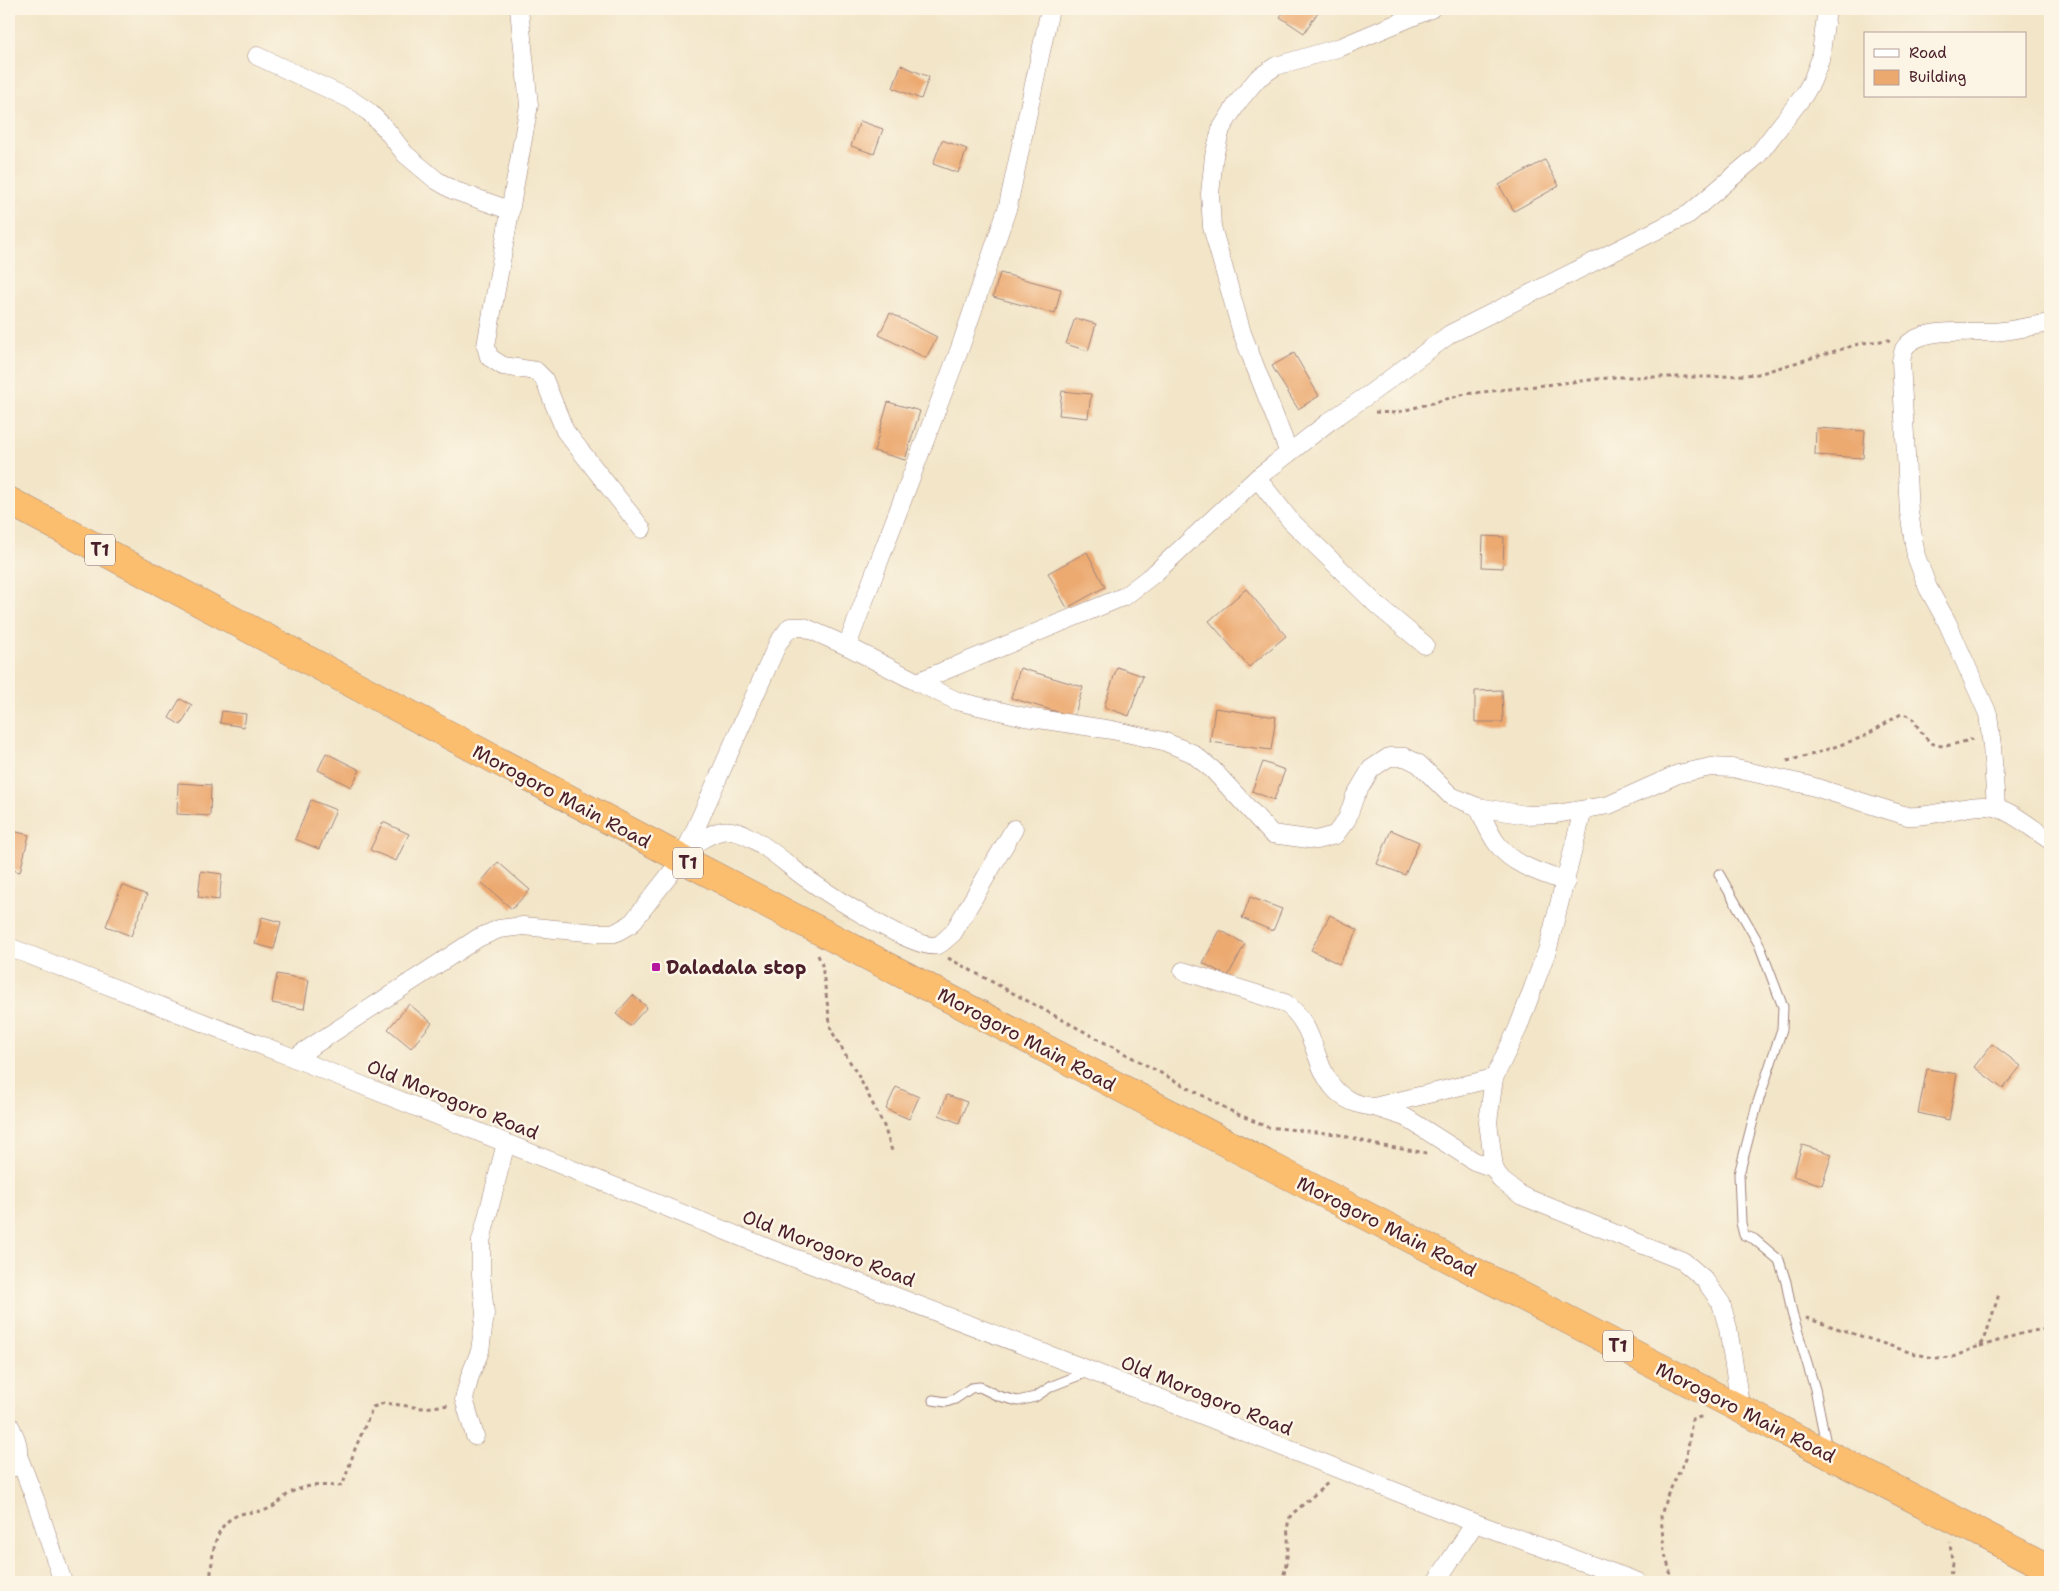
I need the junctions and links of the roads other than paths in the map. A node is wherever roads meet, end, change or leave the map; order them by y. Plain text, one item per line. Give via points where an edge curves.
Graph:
1 (519, 9) edge
2 (1050, 9) edge
3 (1431, 9) edge
4 (1827, 9) edge
5 (257, 56) dead end
6 (509, 210) junction
7 (2050, 324) edge
8 (1288, 453) junction
9 (1257, 478) junction
10 (9, 501) edge
11 (642, 529) dead end
12 (1425, 645) dead end
13 (847, 646) junction
14 (917, 682) junction
15 (1478, 807) junction
16 (1996, 807) junction
17 (1583, 810) junction
18 (1014, 829) dead end
19 (2050, 840) edge
20 (685, 853) junction
21 (1718, 874) dead end
22 (1566, 882) junction
23 (9, 947) edge
24 (1183, 971) dead end
25 (294, 1058) junction
26 (1494, 1078) junction
27 (1374, 1107) junction
28 (506, 1143) junction
29 (1494, 1168) junction
30 (1091, 1371) junction
31 (932, 1400) dead end
32 (1742, 1410) junction
33 (9, 1424) edge
34 (475, 1436) dead end
35 (1828, 1454) junction
36 (14, 1463) edge
37 (1475, 1523) junction
38 (2050, 1568) edge
39 (63, 1582) edge
40 (1436, 1582) edge
41 (1638, 1582) edge

1 - 6 street via 528,105
2 - 13 street via 1008,206 960,348
3 - 8 street via 1341,47 1276,66 1258,78 1221,129 1210,194 1212,227 1242,333
4 - 8 street via 1820,60 1804,95 1757,156 1690,214 1450,334
5 - 6 street via 350,99 369,112 406,154 452,190
6 - 11 street via 486,346 489,357 503,366 536,371 544,379 565,431
7 - 16 street via 1926,336 1910,343 1901,360 1909,512 1919,564 1988,714
8 - 9 street
9 - 12 street via 1290,520 1378,606
9 - 14 street via 1125,596
10 - 20 highway, Morogoro Main Road / T1
13 - 14 street
13 - 20 street via 804,627 790,627 778,643
14 - 15 street via 957,702 1163,741 1192,753 1213,770 1272,834 1316,840 1335,835 1371,769 1389,757 1405,757 1418,764 1451,796
15 - 17 street via 1526,815
15 - 22 street via 1497,844 1509,856
16 - 17 street via 1983,806 1924,817 1907,816 1808,785 1732,768 1711,767 1678,774 1609,805
16 - 19 street
17 - 22 street
18 - 20 street via 953,933 939,945 928,946 845,904 741,834 722,831
20 - 25 street via 631,924 615,933 523,926 498,929 478,938
20 - 32 highway, Morogoro Main Road / T1 via 803,922
21 - 35 lane via 1759,944 1783,1007 1782,1029 1757,1105 1740,1174 1741,1223 1744,1235 1754,1239 1779,1260 1815,1388
22 - 26 street via 1533,989
23 - 25 street, Old Morogoro Road
24 - 27 street via 1285,1003 1294,1009 1332,1088 1362,1106
25 - 28 street, Old Morogoro Road
26 - 27 street
26 - 29 street via 1488,1122
27 - 29 street via 1405,1118 1474,1161
28 - 30 street, Old Morogoro Road via 768,1248
28 - 34 street via 481,1241 485,1314 480,1351 464,1399
29 - 32 street via 1501,1180 1522,1196 1683,1261 1704,1279 1721,1303
30 - 31 lane via 1052,1386 1035,1397 1018,1401 980,1388 971,1388 946,1402
30 - 37 street, Old Morogoro Road
32 - 35 highway, Morogoro Main Road / T1
33 - 36 street via 18,1444
35 - 38 highway, Morogoro Main Road / T1
36 - 39 street via 36,1499
37 - 40 street
37 - 41 street, Old Morogoro Road

